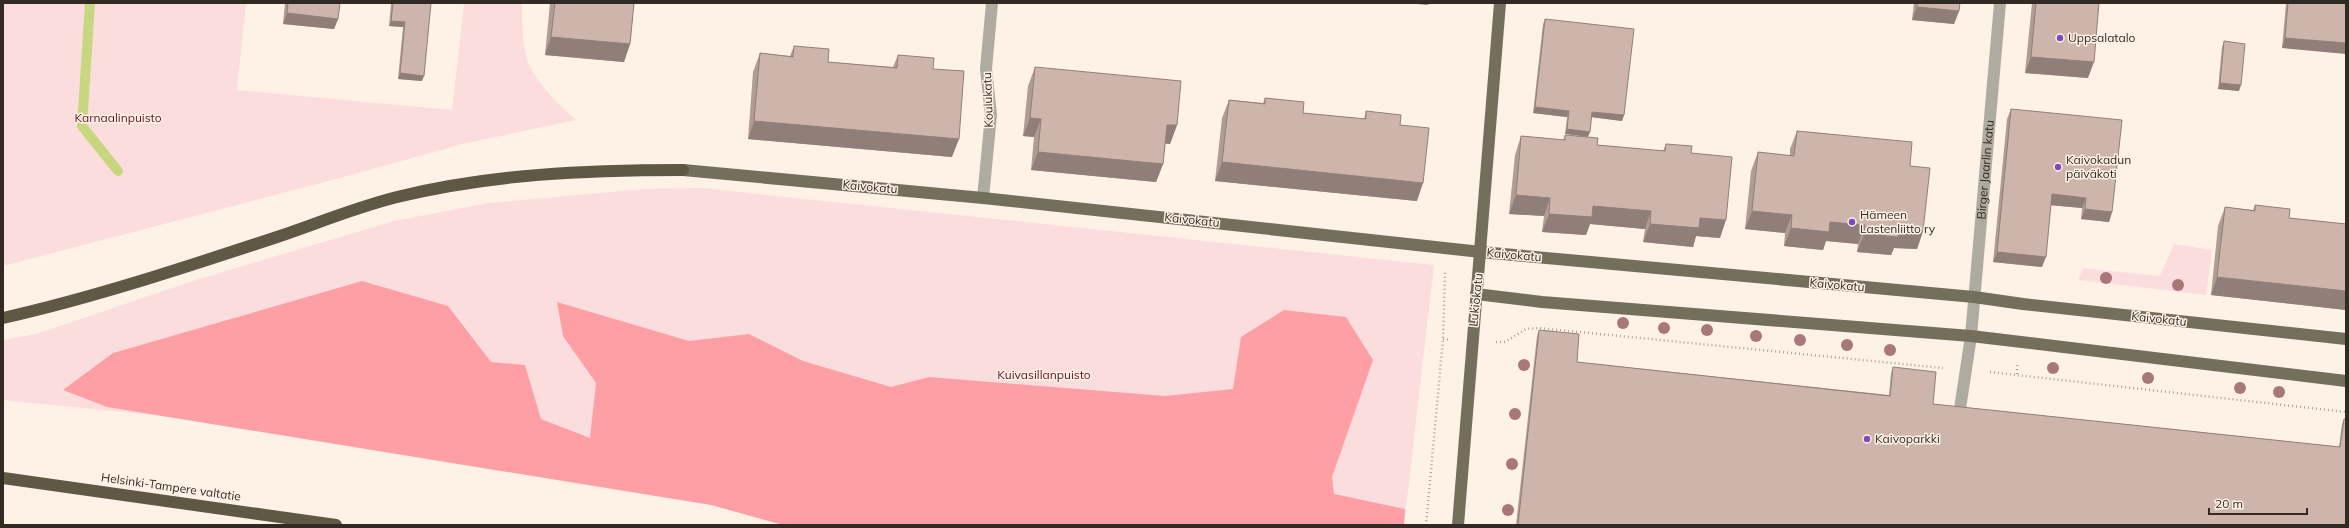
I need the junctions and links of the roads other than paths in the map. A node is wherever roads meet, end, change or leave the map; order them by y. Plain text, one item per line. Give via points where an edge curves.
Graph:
1 (992, 3) edge
2 (1500, 3) edge
3 (2000, 3) edge
4 (683, 170) joint
5 (983, 198) junction
6 (1481, 252) junction
7 (1476, 294) junction
8 (1974, 297) junction
9 (3, 318) edge
10 (1971, 336) junction
11 (2346, 339) edge
12 (2346, 381) edge
13 (1956, 432) edge
14 (3, 478) edge
15 (336, 525) edge
16 (1458, 525) edge

1 - 5 street, Koulukatu via 986,69 991,115
2 - 6 main road, Lukiokatu
3 - 8 street, Birger Jaarlin katu
4 - 5 main road, Kaivokatu
4 - 9 highway via 598,170 492,178 396,197 252,245 62,303
5 - 6 main road, Kaivokatu
6 - 7 main road, Lukiokatu
6 - 8 main road, Kaivokatu
7 - 10 main road via 1542,302
7 - 16 main road, Lukiokatu
8 - 10 street, Birger Jaarlin katu
8 - 11 main road, Kaivokatu
10 - 12 main road
10 - 13 street, Birger Jaarlin katu
14 - 15 highway, Helsinki-Tampere valtatie

